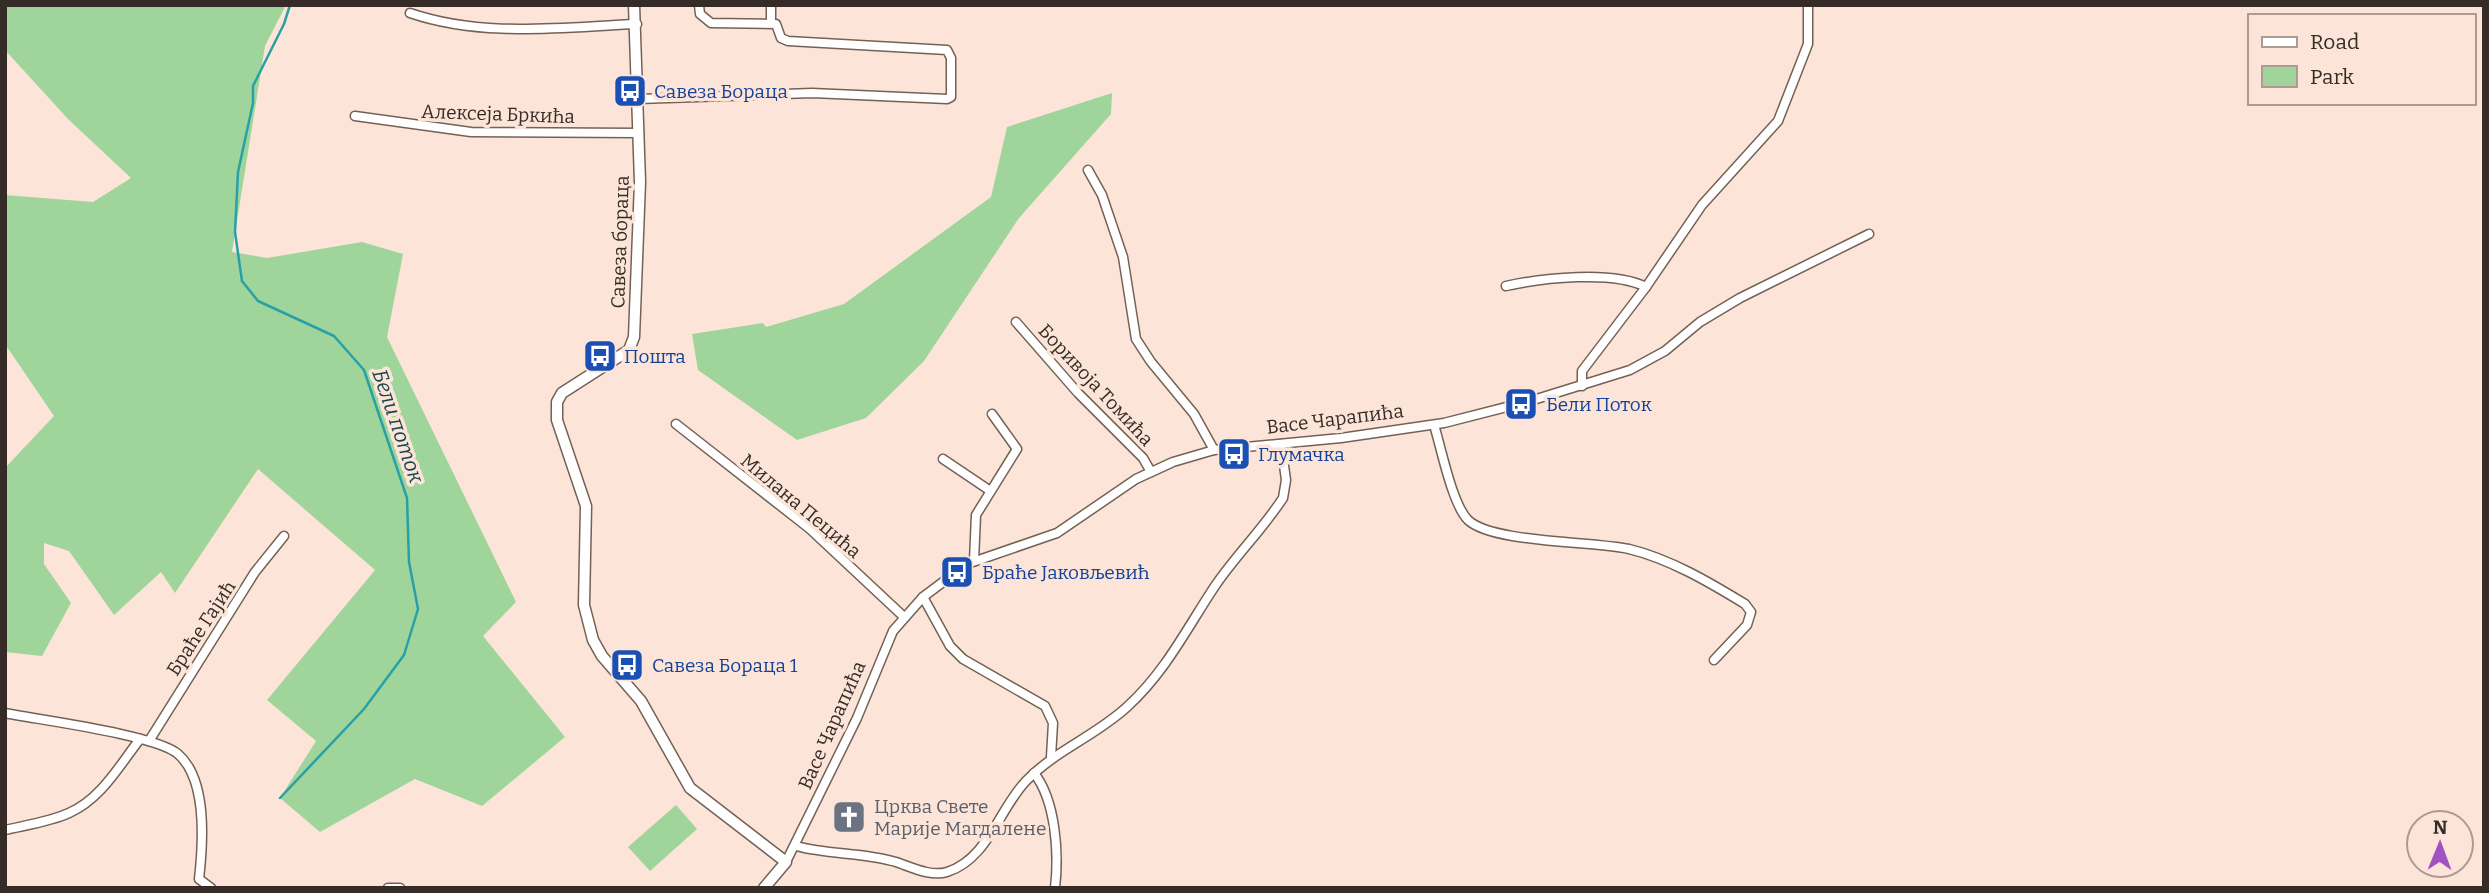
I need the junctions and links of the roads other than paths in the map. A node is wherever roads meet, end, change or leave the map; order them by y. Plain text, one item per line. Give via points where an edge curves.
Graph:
1 (634, 5) edge
2 (699, 5) edge
3 (771, 5) edge
4 (1808, 5) edge
5 (410, 13) dead end
6 (771, 23) junction
7 (637, 24) junction
8 (638, 99) junction
9 (355, 116) dead end
10 (639, 133) junction
11 (1088, 170) dead end
12 (1869, 234) dead end
13 (1506, 286) dead end
14 (1647, 286) junction
15 (1016, 322) dead end
16 (1582, 386) junction
17 (992, 414) dead end
18 (676, 424) dead end
19 (1434, 425) junction
20 (1281, 444) junction
21 (1214, 450) junction
22 (943, 459) dead end
23 (1151, 472) junction
24 (989, 490) junction
25 (284, 536) dead end
26 (974, 561) junction
27 (923, 597) junction
28 (903, 616) junction
29 (1714, 660) dead end
30 (5, 713) edge
31 (144, 740) junction
32 (1051, 757) junction
33 (1034, 773) junction
34 (5, 830) edge
35 (796, 846) junction
36 (786, 862) junction
37 (199, 885) edge
38 (211, 888) edge
39 (388, 888) edge
40 (400, 888) edge
41 (764, 888) edge
42 (1055, 888) edge

1 - 7 street, Савеза бораца
2 - 6 street via 700,13 711,23
3 - 6 street
4 - 14 street via 1808,44 1778,121 1702,205
5 - 7 street via 441,24 484,29
6 - 8 street via 779,26 785,41 949,51 951,94 947,99 812,93
7 - 8 street, Савеза бораца
8 - 10 street, Савеза бораца
9 - 10 street, Алексеја Бркића via 471,132
10 - 36 street, Савеза бораца via 632,345 562,393 557,402 557,420 586,506 583,582 587,624 602,656 641,701 685,783
11 - 21 street via 1098,184 1123,257 1136,339 1194,414
12 - 16 street, Васе Чарапића via 1740,298 1640,365
13 - 14 street via 1535,280 1614,278
14 - 16 street via 1582,371
15 - 23 street, Боривоја Томића
16 - 19 street, Васе Чарапића
17 - 24 street via 1017,449
18 - 28 street, Милана Пецића via 810,529
19 - 20 street, Васе Чарапића
19 - 29 street via 1456,497 1471,523 1496,533 1629,549 1664,561 1745,604 1751,612 1749,621
20 - 21 street, Васе Чарапића
20 - 32 street via 1286,480 1283,498 1215,586 1175,652 1119,714
21 - 23 street, Васе Чарапића
22 - 24 street
23 - 26 street, Васе Чарапића via 1057,533
24 - 26 street via 975,520
25 - 31 street, Браће Гајић via 255,572
26 - 27 street, Васе Чарапића
27 - 28 street, Васе Чарапића
27 - 32 street via 953,650 1045,706 1053,723
28 - 35 street, Васе Чарапића
30 - 31 street
31 - 34 street, Браће Гајић via 88,802 62,816
31 - 37 street via 180,755 191,773 203,824
32 - 33 street
33 - 35 street via 1011,799 989,839 947,872
33 - 42 street via 1053,823
35 - 36 street, Васе Чарапића
36 - 41 street, Васе Чарапића
37 - 38 street
39 - 40 street

